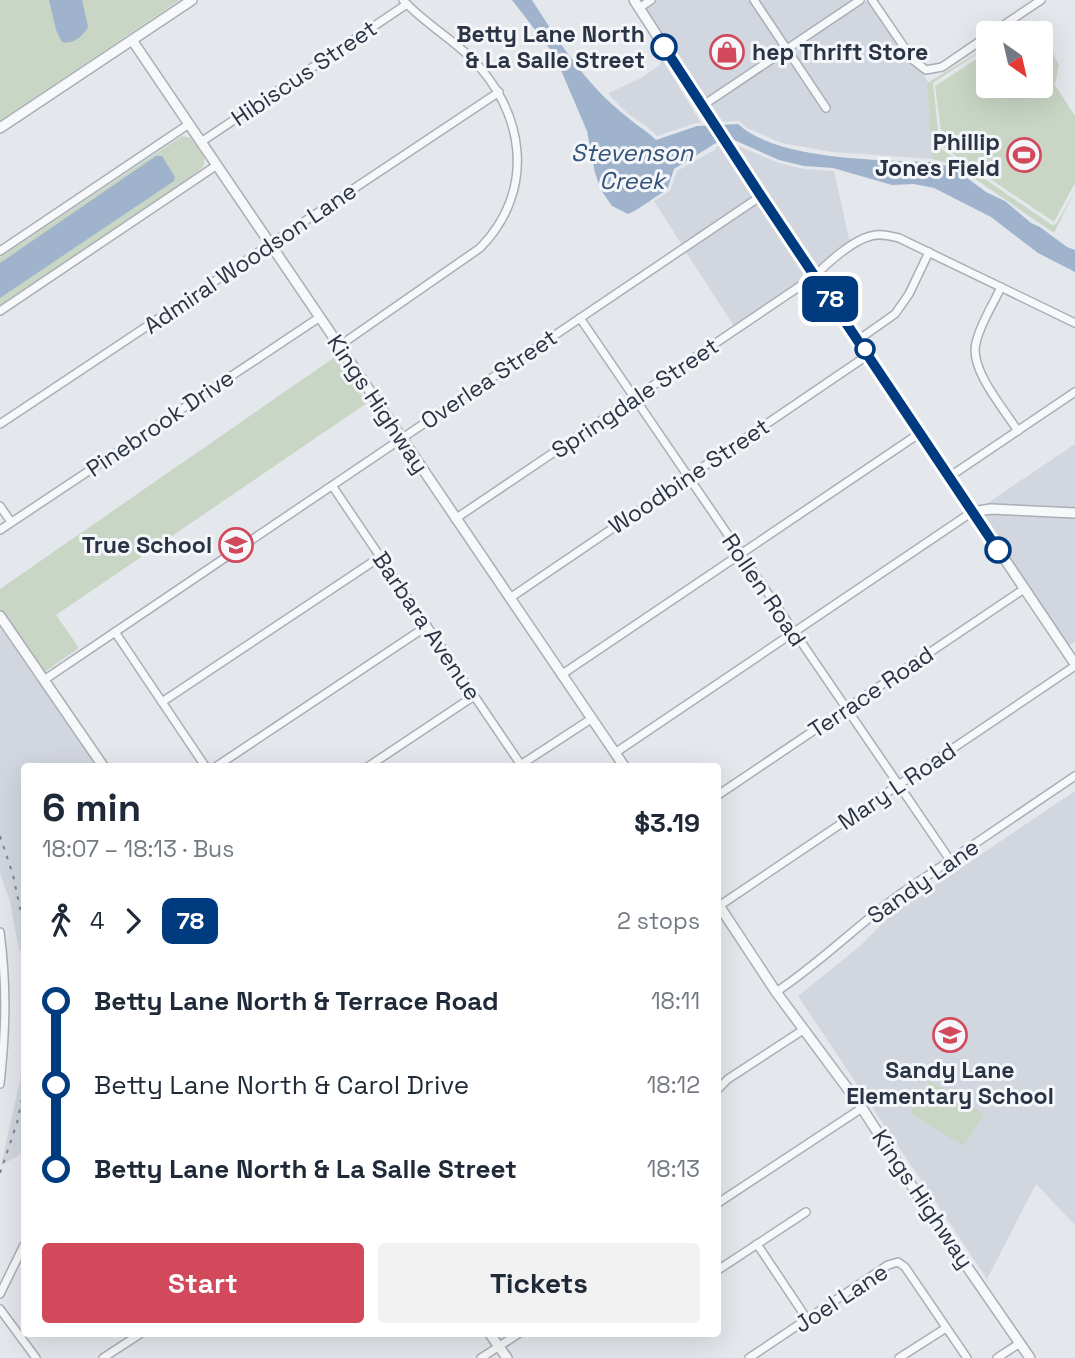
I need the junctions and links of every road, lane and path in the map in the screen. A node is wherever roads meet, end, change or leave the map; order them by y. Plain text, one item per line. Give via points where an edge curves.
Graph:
1 (192, 0) edge
2 (651, 0) edge
3 (754, 0) edge
4 (860, 0) edge
5 (872, 0) edge
6 (1041, 0) edge
7 (405, 2) edge
8 (637, 4) edge
9 (1010, 21) edge
10 (132, 40) junction
11 (976, 44) edge
12 (786, 50) junction
13 (499, 92) junction
14 (702, 106) junction
15 (826, 108) dead end
16 (189, 124) junction
17 (0, 128) edge
18 (201, 142) junction
19 (217, 165) junction
20 (761, 196) junction
21 (269, 245) junction
22 (0, 251) edge
23 (929, 252) junction
24 (815, 276) junction
25 (1002, 287) junction
26 (0, 311) edge
27 (320, 317) junction
28 (580, 318) junction
29 (1075, 323) edge
30 (858, 340) junction
31 (339, 346) junction
32 (868, 355) junction
33 (1075, 392) edge
34 (635, 398) junction
35 (0, 424) edge
36 (1018, 430) junction
37 (920, 433) junction
38 (401, 439) junction
39 (688, 476) junction
40 (949, 477) junction
41 (332, 487) junction
42 (0, 506) edge
43 (972, 512) junction
44 (1075, 513) edge
45 (455, 519) junction
46 (11, 523) junction
47 (0, 530) edge
48 (740, 555) junction
49 (380, 557) junction
50 (1024, 589) junction
51 (510, 597) junction
52 (0, 616) edge
53 (427, 626) junction
54 (115, 632) junction
55 (794, 633) junction
56 (1075, 665) edge
57 (561, 675) junction
58 (44, 680) junction
59 (474, 696) junction
60 (162, 702) junction
61 (846, 709) junction
62 (591, 719) junction
63 (615, 753) junction
64 (101, 763) edge
65 (203, 763) edge
66 (222, 763) edge
67 (374, 763) edge
68 (518, 763) edge
69 (525, 763) edge
70 (622, 763) edge
71 (1075, 776) edge
72 (898, 785) junction
73 (721, 793) edge
74 (950, 860) junction
75 (721, 903) edge
76 (721, 910) edge
77 (0, 932) edge
78 (2, 959) edge
79 (776, 992) junction
80 (803, 1030) junction
81 (1, 1062) edge
82 (0, 1084) edge
83 (721, 1086) edge
84 (862, 1108) junction
85 (721, 1201) edge
86 (806, 1212) dead end
87 (757, 1244) junction
88 (21, 1251) edge
89 (721, 1268) edge
90 (0, 1294) edge
91 (0, 1309) edge
92 (807, 1319) junction
93 (946, 1328) junction
94 (123, 1337) edge
95 (135, 1337) edge
96 (492, 1337) edge
97 (513, 1337) edge
98 (127, 1342) junction
99 (1020, 1343) junction
100 (499, 1346) junction
101 (36, 1358) edge
102 (103, 1358) edge
103 (481, 1358) edge
104 (507, 1358) edge
105 (749, 1358) edge
106 (899, 1358) edge
107 (967, 1358) edge
108 (997, 1358) edge
109 (1030, 1358) edge

1 - 10 street
2 - 8 street
3 - 12 street
4 - 12 street
5 - 11 street via 913,60 926,70 942,67
6 - 9 street
7 - 13 street via 471,57
7 - 18 street, Hibiscus Street
8 - 14 street
10 - 16 street, Kings Highway
10 - 17 street
12 - 14 street
12 - 15 street
13 - 21 street, Admiral Woodson Lane
13 - 31 street via 515,132 517,169 509,206 492,237
14 - 20 street
16 - 18 street, Kings Highway
16 - 22 street
18 - 19 street, Kings Highway
19 - 21 street, Kings Highway
19 - 26 street
20 - 24 street
20 - 28 street, Overlea Street
21 - 27 street, Kings Highway
21 - 35 street, Admiral Woodson Lane
23 - 24 street, Springdale Street via 884,234 869,236
23 - 25 street, Springdale Street
23 - 30 street via 895,314
24 - 30 street
24 - 34 street, Springdale Street
25 - 29 street, Springdale Street
25 - 36 street via 978,335 974,355
27 - 31 street, Kings Highway
27 - 46 street, Pinebrook Drive
28 - 34 street, Rollen Road
28 - 38 street, Overlea Street
30 - 32 street
31 - 38 street, Kings Highway
32 - 37 street
32 - 39 street, Woodbine Street
33 - 36 street
34 - 39 street, Rollen Road
34 - 45 street, Springdale Street
36 - 40 street
37 - 40 street
37 - 48 street
38 - 41 street, Overlea Street
38 - 45 street, Kings Highway
39 - 48 street, Rollen Road
39 - 51 street, Woodbine Street
40 - 43 street
41 - 49 street, Barbara Avenue
41 - 54 street, Overlea Street
42 - 46 street
43 - 44 street
43 - 50 street
43 - 55 street
45 - 51 street, Kings Highway
46 - 47 street, Pinebrook Drive
48 - 55 street, Rollen Road
48 - 57 street
49 - 53 street, Barbara Avenue
49 - 60 street
50 - 56 street
50 - 61 street, Terrace Road
51 - 57 street, Kings Highway
52 - 58 street
53 - 59 street, Barbara Avenue
53 - 66 street
54 - 58 street, Overlea Street
54 - 60 street
55 - 61 street, Rollen Road
55 - 63 street
56 - 72 street, Mary L Road
57 - 62 street, Kings Highway
58 - 64 street
59 - 67 street
59 - 68 street, Barbara Avenue
60 - 65 street
61 - 72 street, Rollen Road
61 - 73 street, Terrace Road
62 - 63 street, Kings Highway
62 - 69 street
63 - 70 street, Kings Highway
71 - 74 street, Sandy Lane
72 - 74 street, Rollen Road
72 - 75 street, Mary L Road
74 - 79 street, Sandy Lane
76 - 79 street, Kings Highway
77 - 78 street
78 - 81 street via 6,1022
79 - 80 street, Kings Highway
80 - 83 street
80 - 84 street, Kings Highway
81 - 82 street
84 - 85 street
84 - 99 street, Kings Highway
86 - 87 street
87 - 89 street
87 - 92 street
88 - 90 street
91 - 101 street
92 - 93 street, Joel Lane via 898,1262
92 - 105 street, Joel Lane
93 - 106 street
93 - 107 street
94 - 98 street
95 - 98 street
96 - 100 street
97 - 100 street
98 - 102 street
99 - 108 street
99 - 109 street, Kings Highway
100 - 103 street
100 - 104 street

